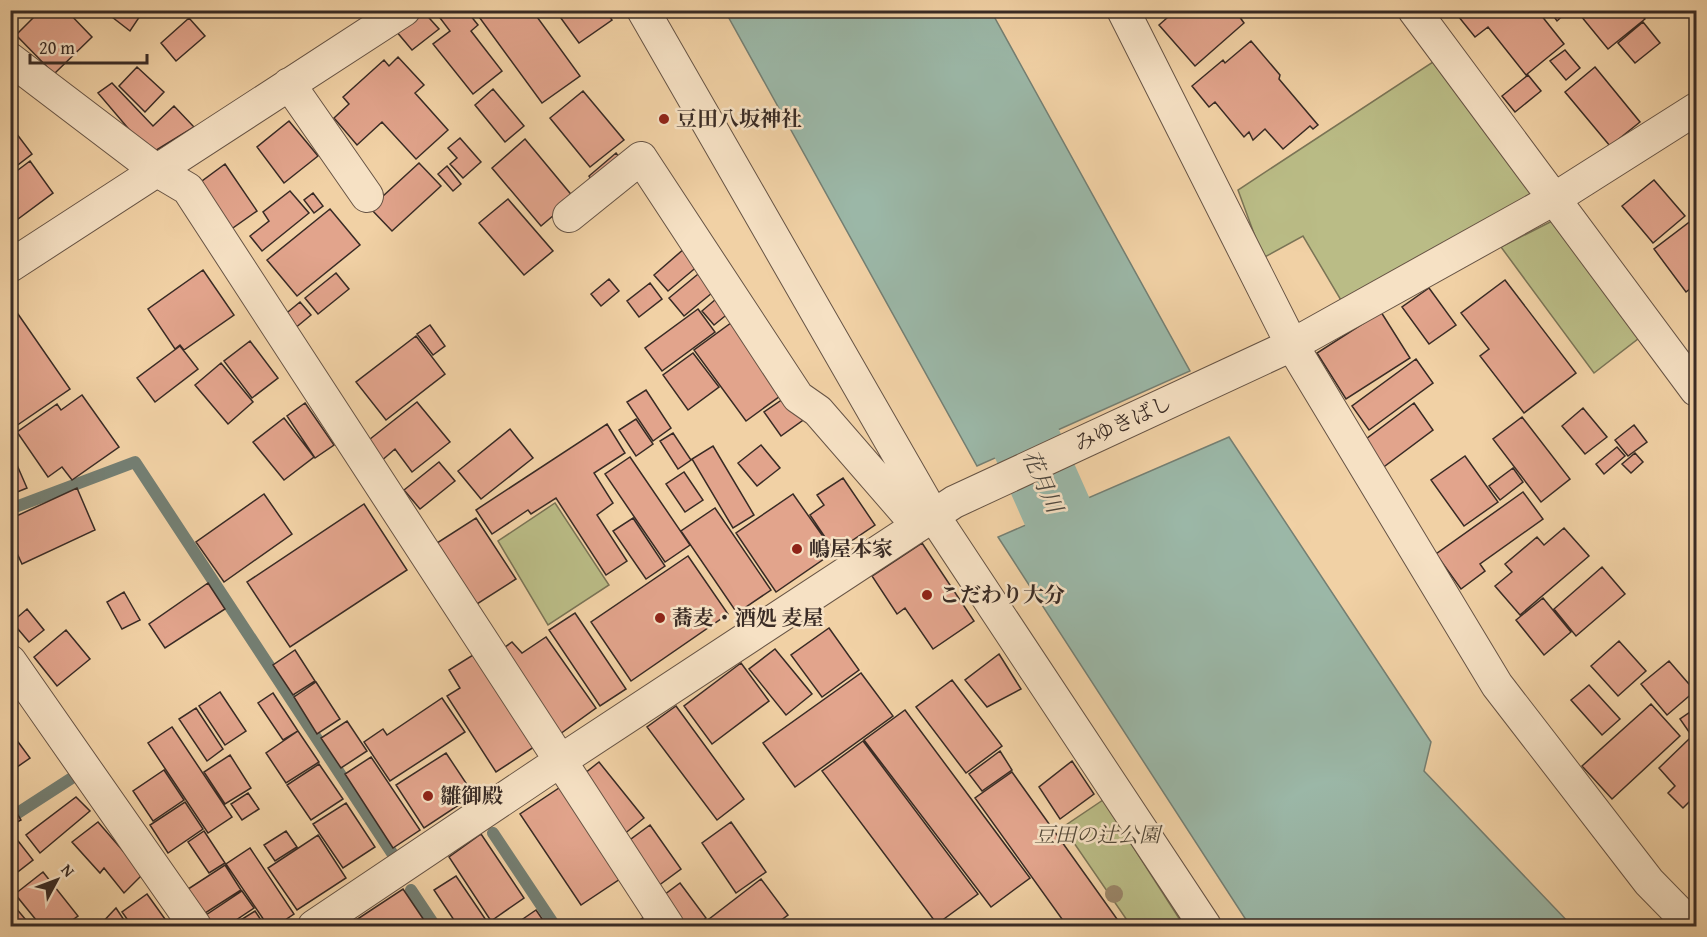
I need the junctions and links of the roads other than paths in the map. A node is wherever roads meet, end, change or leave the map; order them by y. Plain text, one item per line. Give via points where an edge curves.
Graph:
1 (404, 10) edge
2 (643, 10) edge
3 (1124, 10) edge
4 (1413, 10) edge
5 (10, 59) edge
6 (289, 84) junction
7 (1696, 109) edge
8 (156, 170) junction
9 (367, 196) dead end
10 (1554, 199) junction
11 (569, 216) dead end
12 (10, 266) edge
13 (1292, 345) junction
14 (1696, 390) edge
15 (935, 514) junction
16 (10, 661) edge
17 (560, 761) junction
18 (195, 927) edge
19 (314, 927) edge
20 (668, 927) edge
21 (1205, 927) edge
22 (1692, 927) edge

1 - 6 street
2 - 15 street
3 - 13 street
4 - 10 street
5 - 8 street
6 - 8 street
6 - 9 street
7 - 10 street, みゆきばし
8 - 12 street
8 - 17 street via 188,189
10 - 13 street, みゆきばし
10 - 14 street
11 - 15 street via 641,158 798,397
13 - 15 street, みゆきばし
13 - 22 street via 1497,685 1649,882
15 - 17 street, みゆきばし
15 - 21 street
16 - 18 street
17 - 19 street, みゆきばし
17 - 20 street

